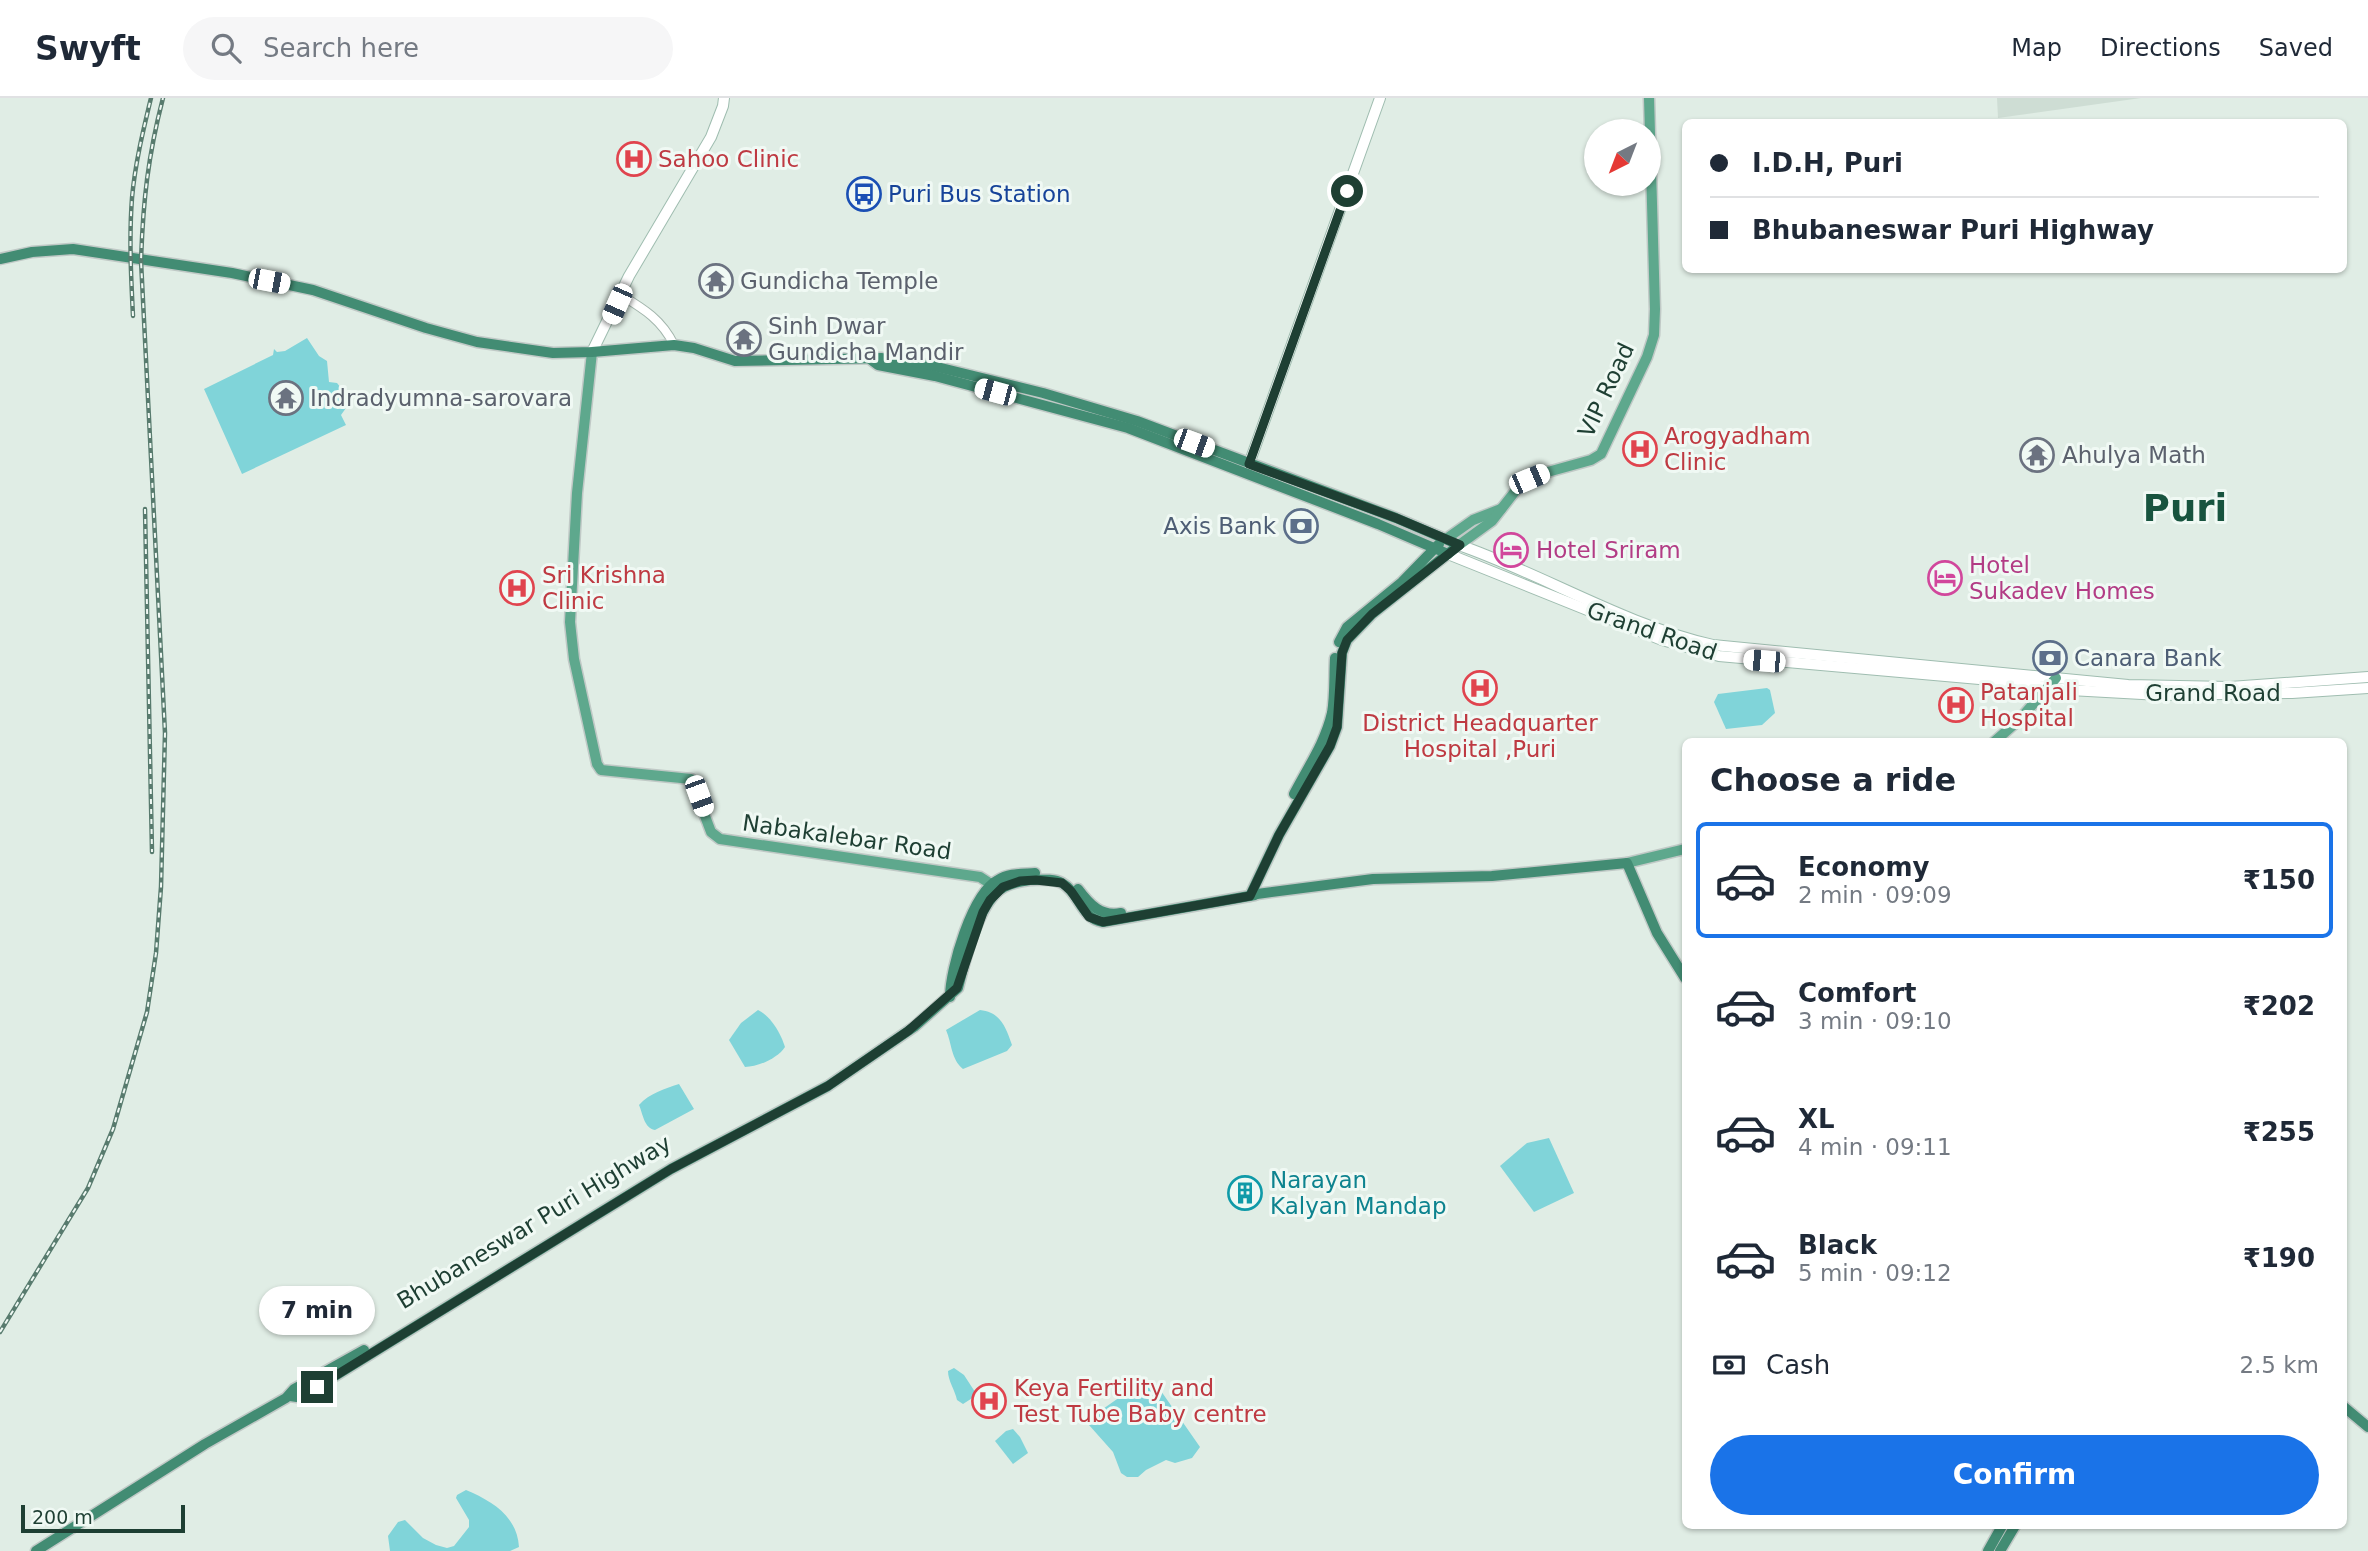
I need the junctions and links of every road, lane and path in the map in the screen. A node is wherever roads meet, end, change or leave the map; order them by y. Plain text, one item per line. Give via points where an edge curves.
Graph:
1 (724, 98) edge
2 (1380, 98) edge
3 (1650, 99) edge
4 (0, 259) edge
5 (621, 295) junction
6 (674, 345) junction
7 (592, 352) junction
8 (870, 359) junction
9 (1249, 464) junction
10 (1501, 509) junction
11 (1446, 539) junction
12 (1460, 545) junction
13 (1434, 547) junction
14 (1448, 554) junction
15 (2368, 677) edge
16 (2056, 678) junction
17 (2047, 687) junction
18 (2368, 688) edge
19 (1337, 693) junction
20 (1999, 738) edge
21 (1682, 850) edge
22 (1627, 863) junction
23 (964, 875) junction
24 (996, 887) junction
25 (982, 894) junction
26 (1249, 894) junction
27 (979, 910) junction
28 (1682, 973) edge
29 (2347, 1409) edge
30 (2368, 1427) edge
31 (2000, 1529) edge
32 (2013, 1529) edge
33 (36, 1551) edge
34 (1988, 1551) edge
35 (2000, 1551) edge

1 - 5 main road via 711,137
2 - 9 main road
3 - 10 main road, VIP Road via 1655,309 1647,357 1601,454 1529,479
4 - 7 highway via 73,249 232,273 313,290 485,344 553,353
5 - 6 street via 656,318
5 - 7 main road
6 - 7 highway
6 - 8 highway via 735,361
7 - 23 main road, Nabakalebar Road via 570,622 574,659 601,770 691,779 712,832 720,839
8 - 9 highway via 933,366 1043,393 1137,421
8 - 13 highway via 878,366 947,379 1128,428
9 - 11 highway
10 - 11 main road, VIP Road via 1473,520
10 - 12 main road, VIP Road
11 - 12 highway
11 - 13 highway
12 - 14 highway
12 - 16 main road, Grand Road via 1632,618 1713,645
13 - 14 highway
13 - 19 highway via 1402,582 1347,627 1336,653
14 - 17 main road, Grand Road via 1711,655
14 - 19 highway via 1353,632 1342,653
15 - 16 main road, Grand Road via 2184,687
16 - 17 main road
17 - 18 main road, Grand Road via 2160,695
17 - 20 main road
19 - 26 highway via 1322,744 1260,858
21 - 22 main road
22 - 26 highway via 1492,876 1373,879
22 - 28 highway via 1657,933
23 - 24 main road, Nabakalebar Road via 980,877
23 - 25 main road
24 - 25 highway
24 - 26 highway via 999,879 1016,874 1053,874 1066,879 1104,918
24 - 27 highway
25 - 27 highway
27 - 33 highway, Bhubaneswar Puri Highway via 955,959 954,992 908,1031 828,1086 707,1142 379,1345 294,1389
29 - 30 highway
31 - 34 highway
32 - 35 highway

